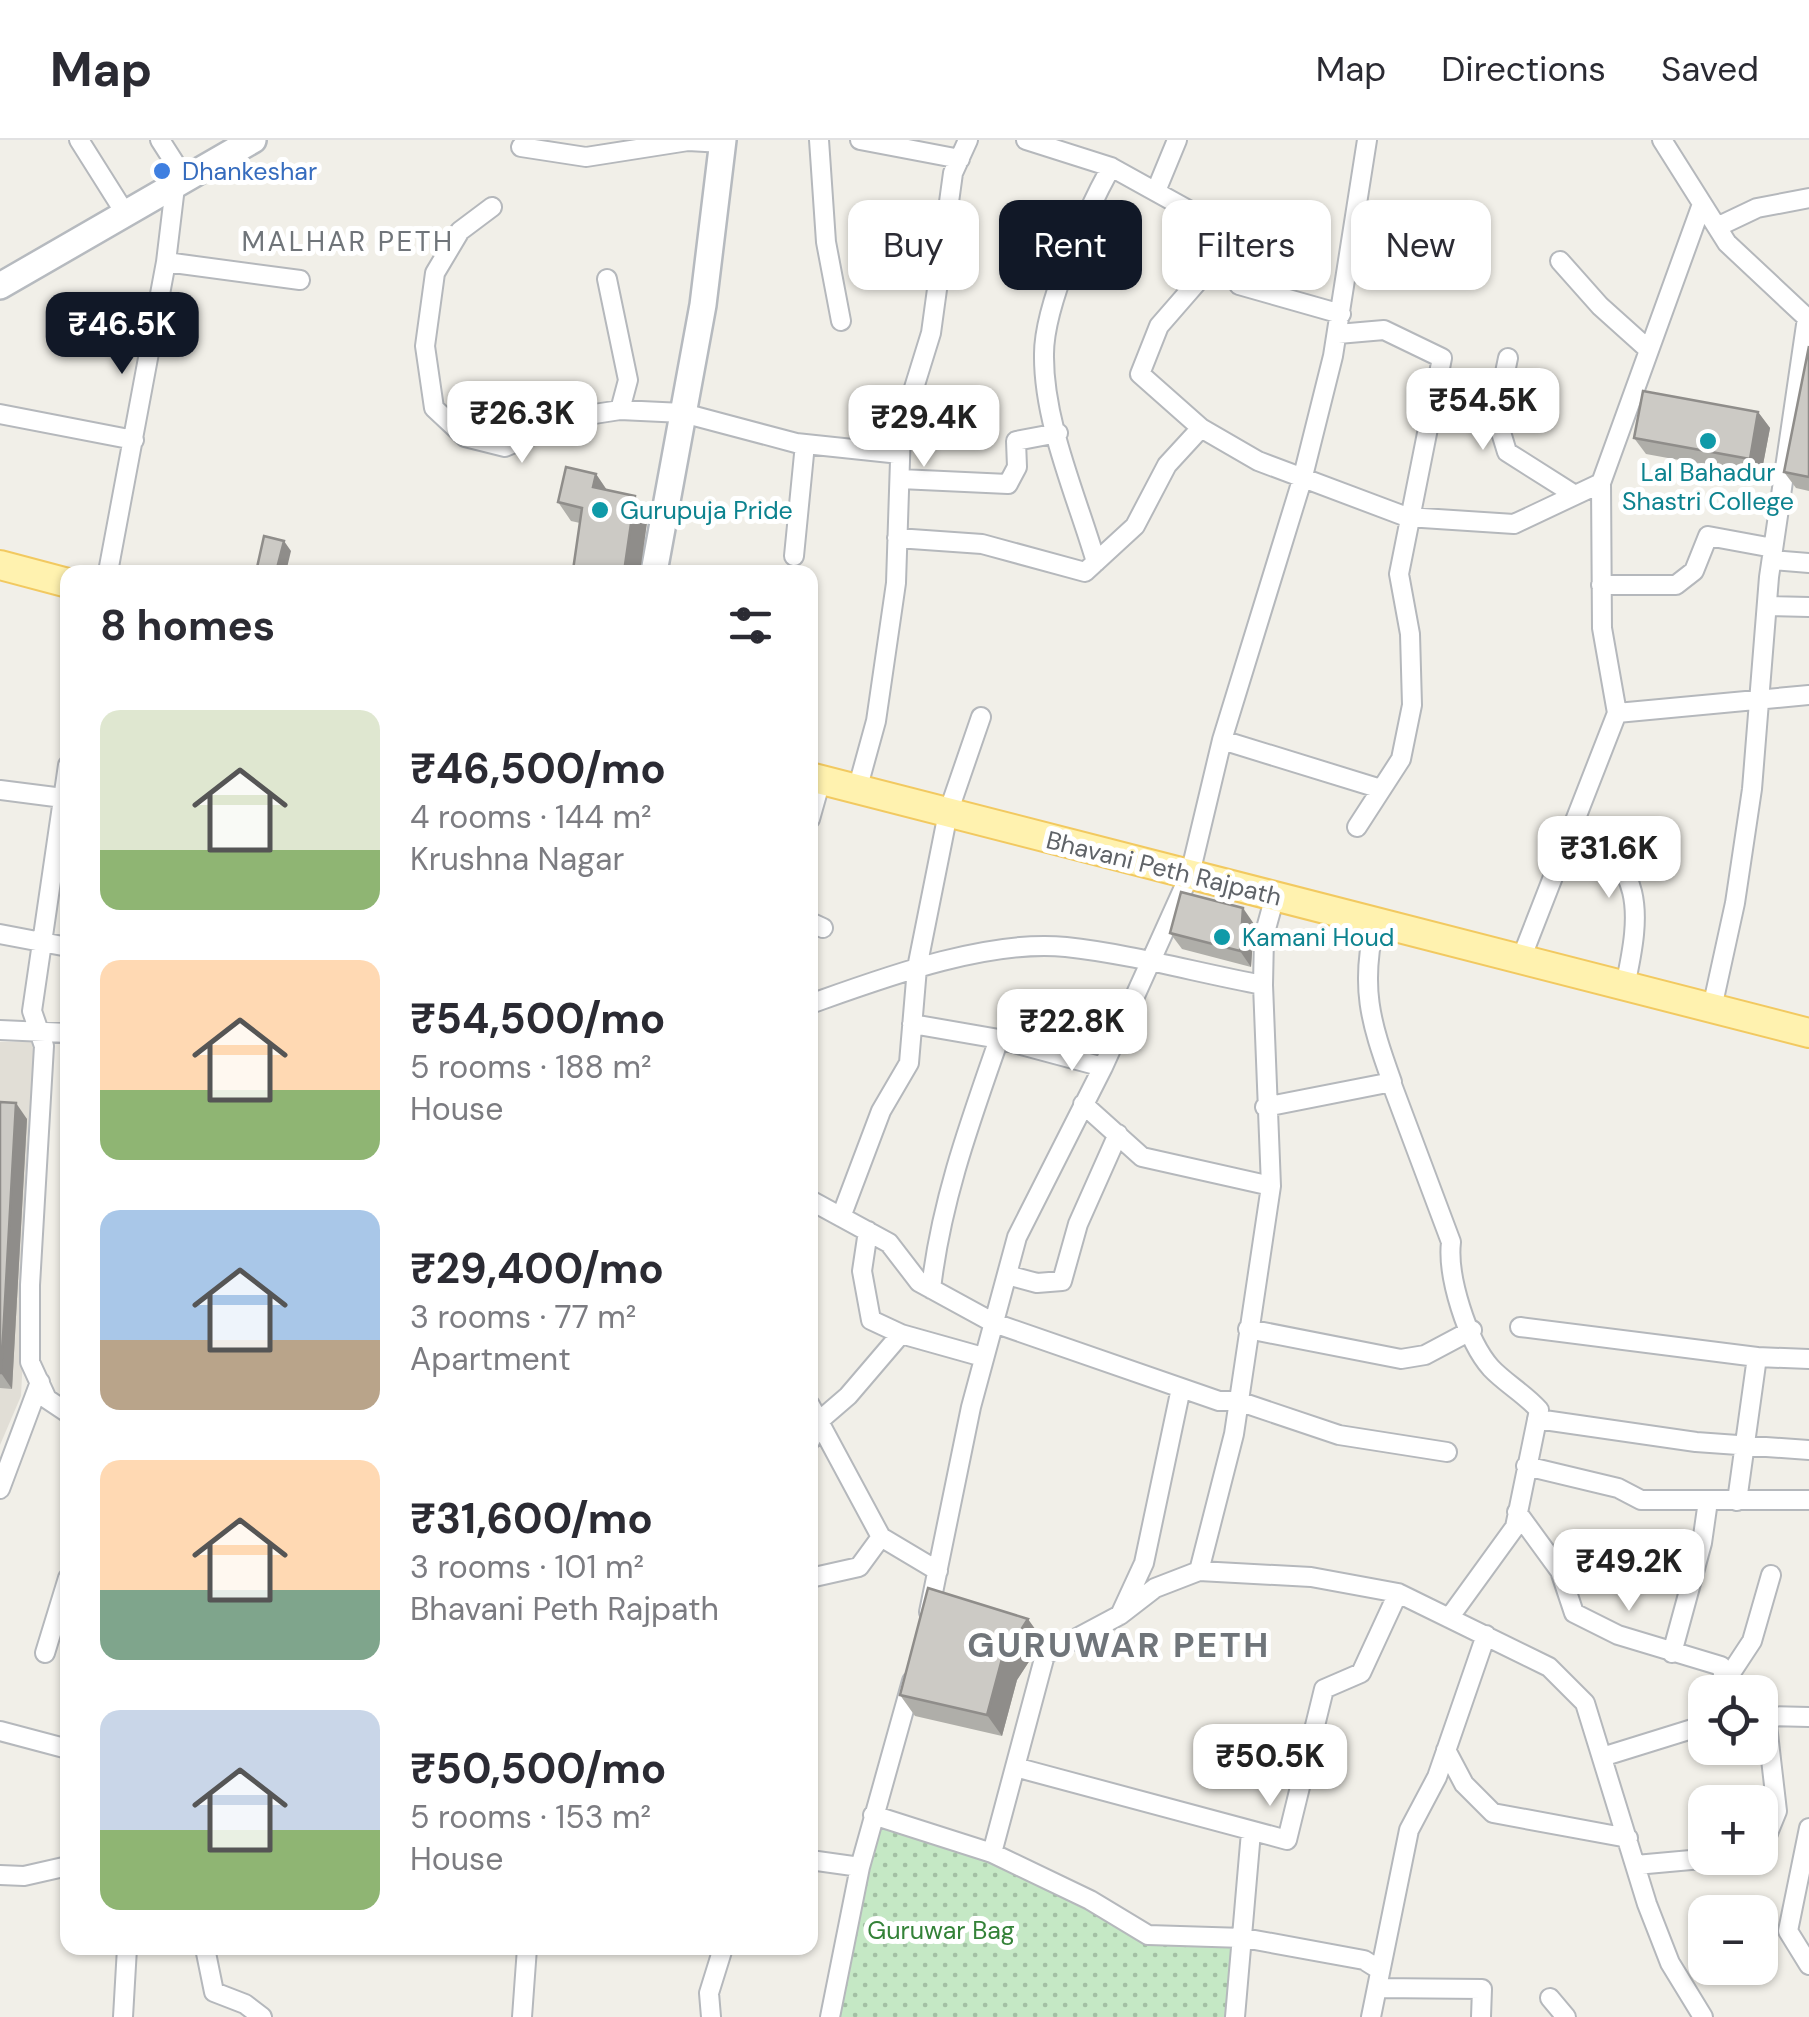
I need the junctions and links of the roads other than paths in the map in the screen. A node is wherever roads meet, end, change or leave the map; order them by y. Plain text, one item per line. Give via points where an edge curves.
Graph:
1 (80, 140) edge
2 (160, 140) edge
3 (253, 140) edge
4 (819, 140) edge
5 (860, 140) edge
6 (968, 140) edge
7 (1026, 140) edge
8 (1177, 140) edge
9 (1367, 140) edge
10 (1662, 140) edge
11 (723, 141) edge
12 (522, 147) dead end
13 (960, 158) junction
14 (1111, 167) junction
15 (180, 183) junction
16 (1156, 191) junction
17 (1809, 198) edge
18 (1172, 200) edge
19 (1702, 204) junction
20 (492, 208) dead end
21 (125, 212) junction
22 (1718, 228) junction
23 (1560, 260) dead end
24 (166, 262) junction
25 (607, 279) dead end
26 (300, 280) dead end
27 (0, 286) edge
28 (1190, 290) edge
29 (1259, 290) edge
30 (1341, 314) junction
31 (1808, 315) edge
32 (841, 322) dead end
33 (1338, 334) junction
34 (1649, 350) junction
35 (1508, 358) dead end
36 (620, 410) junction
37 (0, 414) edge
38 (683, 414) junction
39 (1201, 428) junction
40 (1058, 434) junction
41 (134, 440) junction
42 (805, 444) junction
43 (900, 454) junction
44 (900, 479) junction
45 (1302, 480) junction
46 (1601, 483) junction
47 (1575, 495) junction
48 (1407, 517) junction
49 (897, 538) junction
50 (1772, 554) junction
51 (794, 556) dead end
52 (1096, 562) junction
53 (1809, 563) edge
54 (0, 565) edge
55 (109, 565) edge
56 (655, 565) edge
57 (60, 582) edge
58 (1601, 585) junction
59 (1767, 606) junction
60 (1809, 607) edge
61 (1809, 694) edge
62 (1761, 699) junction
63 (1617, 713) junction
64 (981, 717) dead end
65 (1222, 740) junction
66 (818, 780) edge
67 (1381, 789) junction
68 (0, 790) edge
69 (857, 790) junction
70 (60, 798) edge
71 (60, 812) edge
72 (948, 813) junction
73 (1574, 822) junction
74 (1356, 827) dead end
75 (1190, 874) junction
76 (1275, 896) junction
77 (1375, 922) junction
78 (0, 934) edge
79 (42, 941) junction
80 (60, 945) edge
81 (1521, 959) junction
82 (1151, 965) junction
83 (917, 968) junction
84 (1264, 985) junction
85 (1625, 986) junction
86 (818, 1001) edge
87 (1712, 1008) junction
88 (912, 1024) junction
89 (0, 1030) edge
90 (39, 1032) junction
91 (60, 1033) edge
92 (1809, 1033) edge
93 (1000, 1038) junction
94 (1103, 1067) junction
95 (1391, 1082) junction
96 (1083, 1104) junction
97 (1265, 1108) junction
98 (1118, 1134) junction
99 (1270, 1186) junction
100 (818, 1204) edge
101 (841, 1217) junction
102 (868, 1231) junction
103 (1007, 1275) junction
104 (931, 1289) junction
105 (994, 1323) junction
106 (1520, 1327) dead end
107 (1248, 1329) junction
108 (1472, 1330) junction
109 (902, 1334) junction
110 (983, 1357) junction
111 (1757, 1357) junction
112 (1809, 1359) edge
113 (40, 1382) junction
114 (1181, 1388) junction
115 (1238, 1401) junction
116 (60, 1408) edge
117 (818, 1411) edge
118 (818, 1419) edge
119 (1537, 1419) junction
120 (1746, 1444) junction
121 (1809, 1450) edge
122 (1446, 1452) dead end
123 (1526, 1466) junction
124 (0, 1489) edge
125 (1809, 1500) edge
126 (1708, 1501) junction
127 (1738, 1501) junction
128 (1517, 1512) junction
129 (881, 1537) junction
130 (938, 1571) junction
131 (1199, 1571) junction
132 (1771, 1575) dead end
133 (818, 1576) edge
134 (1398, 1594) junction
135 (60, 1605) edge
136 (1120, 1615) junction
137 (1449, 1618) junction
138 (926, 1628) edge
139 (1486, 1635) junction
140 (46, 1653) dead end
141 (1672, 1653) junction
142 (916, 1665) edge
143 (1723, 1675) edge
144 (1734, 1675) edge
145 (1778, 1716) edge
146 (1809, 1717) edge
147 (1688, 1730) edge
148 (0, 1731) edge
149 (60, 1747) edge
150 (1446, 1750) junction
151 (1602, 1756) junction
152 (1015, 1766) junction
153 (873, 1814) junction
154 (1809, 1828) edge
155 (1251, 1832) junction
156 (1628, 1838) junction
157 (992, 1853) junction
158 (1688, 1860) edge
159 (818, 1861) edge
160 (1636, 1865) junction
161 (60, 1868) edge
162 (860, 1868) junction
163 (0, 1875) edge
164 (1244, 1938) junction
165 (127, 1955) edge
166 (206, 1955) edge
167 (526, 1955) edge
168 (721, 1955) edge
169 (1809, 1964) edge
170 (1379, 1979) junction
171 (1550, 1998) dead end
172 (123, 2017) edge
173 (262, 2017) edge
174 (522, 2017) edge
175 (711, 2017) edge
176 (830, 2017) edge
177 (1236, 2017) edge
178 (1372, 2017) edge
179 (1480, 2017) edge
180 (1566, 2017) edge
181 (1703, 2017) edge

1 - 21 street
2 - 15 street
3 - 15 main road
4 - 32 street via 826,242
5 - 13 street
6 - 13 street
7 - 14 street
8 - 16 street
9 - 30 street
10 - 19 street
11 - 12 street via 586,157
11 - 38 main road
13 - 43 street via 931,333
14 - 16 street
14 - 40 street via 1048,324 1045,383
15 - 21 main road
15 - 24 street
16 - 18 street
17 - 22 street via 1757,208
19 - 22 street
19 - 34 street
20 - 36 street via 460,231 435,273 425,346 434,408 465,437 505,447 575,417
21 - 27 main road
22 - 31 street
23 - 34 street
24 - 26 street
24 - 41 street
25 - 36 street via 628,380
28 - 39 street via 1159,326 1140,374
29 - 30 street
30 - 33 street
31 - 50 street
33 - 45 street
33 - 48 street via 1384,330 1442,358
34 - 46 street
35 - 47 street via 1496,416 1507,452
36 - 38 street
37 - 41 street
38 - 42 street
38 - 56 main road
39 - 45 street
39 - 52 street via 1167,464 1135,526
40 - 44 street via 1016,440 1018,467 1008,484
40 - 52 street
41 - 55 street
42 - 43 street
42 - 51 street
43 - 44 street
44 - 49 street
45 - 48 street
45 - 65 street
46 - 47 street
46 - 58 street
47 - 48 street via 1514,524
48 - 67 street via 1398,574 1410,634 1412,705 1400,759
49 - 52 street via 982,544 1085,572
49 - 69 street via 876,721
50 - 53 street
50 - 58 street via 1708,536 1694,570 1676,585
50 - 59 street
54 - 57 main road
58 - 63 street
59 - 60 street
59 - 62 street
61 - 62 street
62 - 63 street
62 - 87 street via 1736,903
63 - 73 street
64 - 72 street
65 - 67 street
65 - 75 street
66 - 69 main road, Bhavani Peth Rajpath
67 - 74 street
68 - 70 street
69 - 72 main road, Bhavani Peth Rajpath
71 - 79 street
72 - 75 main road, Bhavani Peth Rajpath
72 - 83 street
73 - 81 street
73 - 85 street via 1620,858 1631,880 1633,949
75 - 76 main road, Bhavani Peth Rajpath
75 - 82 street
76 - 77 main road, Bhavani Peth Rajpath
76 - 84 street via 1264,936
77 - 81 main road, Bhavani Peth Rajpath
77 - 95 street via 1368,1016
78 - 79 street
79 - 80 street
79 - 90 street via 32,1011
81 - 85 main road, Bhavani Peth Rajpath
82 - 83 street via 1063,946
82 - 84 street
82 - 94 street
83 - 86 street
83 - 88 street
84 - 97 street
85 - 87 main road, Bhavani Peth Rajpath
87 - 92 main road, Bhavani Peth Rajpath
88 - 93 street
88 - 101 street via 909,1063 880,1111
89 - 90 street
90 - 91 street
90 - 113 street via 44,1063 30,1362
93 - 94 street
93 - 104 street via 958,1154
94 - 96 street
95 - 97 street
95 - 108 street via 1451,1242 1448,1270
96 - 98 street
96 - 103 street via 1017,1237
97 - 99 street
98 - 99 street via 1142,1158
98 - 103 street via 1078,1224 1062,1282
99 - 107 street
100 - 101 street
101 - 102 street
102 - 104 street via 890,1242
102 - 109 street via 862,1271 871,1320
103 - 105 street
104 - 105 street
105 - 110 street
105 - 114 street
106 - 111 street
107 - 108 street via 1401,1358 1424,1355
107 - 115 street
108 - 119 street via 1490,1367 1539,1410
109 - 110 street
109 - 117 street via 848,1396
110 - 130 street
111 - 112 street
111 - 120 street
113 - 116 street
113 - 124 street
114 - 115 street
114 - 136 street via 1144,1563
115 - 122 street via 1339,1435
115 - 131 street
118 - 129 street
119 - 120 street
119 - 123 street
120 - 121 street
120 - 127 street
123 - 126 street via 1641,1500
123 - 128 street
125 - 127 street
126 - 127 street
126 - 141 street
128 - 137 street via 1514,1526
128 - 141 street via 1560,1571 1574,1613
129 - 130 street
129 - 133 street via 858,1567
130 - 138 street
131 - 134 street via 1311,1577
131 - 136 street via 1154,1588
132 - 144 street via 1752,1641
134 - 137 street
134 - 155 street via 1362,1672 1324,1688 1287,1840
135 - 140 street
136 - 152 street via 1045,1655
137 - 139 street
139 - 150 street
139 - 151 street via 1550,1666 1585,1703
141 - 143 street via 1721,1666
142 - 153 street
145 - 146 street
147 - 151 street
148 - 149 street
150 - 156 street via 1464,1784 1493,1813
150 - 170 street via 1409,1830
151 - 156 street
152 - 155 street
152 - 157 street
153 - 157 street
153 - 162 street
154 - 169 street via 1788,1932
155 - 164 street
156 - 160 street
157 - 164 street via 1148,1935
158 - 160 street
159 - 162 street
160 - 181 street via 1670,1963
161 - 163 street
162 - 176 street
164 - 170 street via 1364,1960
164 - 177 street
165 - 172 street
166 - 173 street via 214,1992
167 - 174 street
168 - 175 street via 708,1994
170 - 178 street
170 - 179 street via 1482,1988
171 - 180 street

